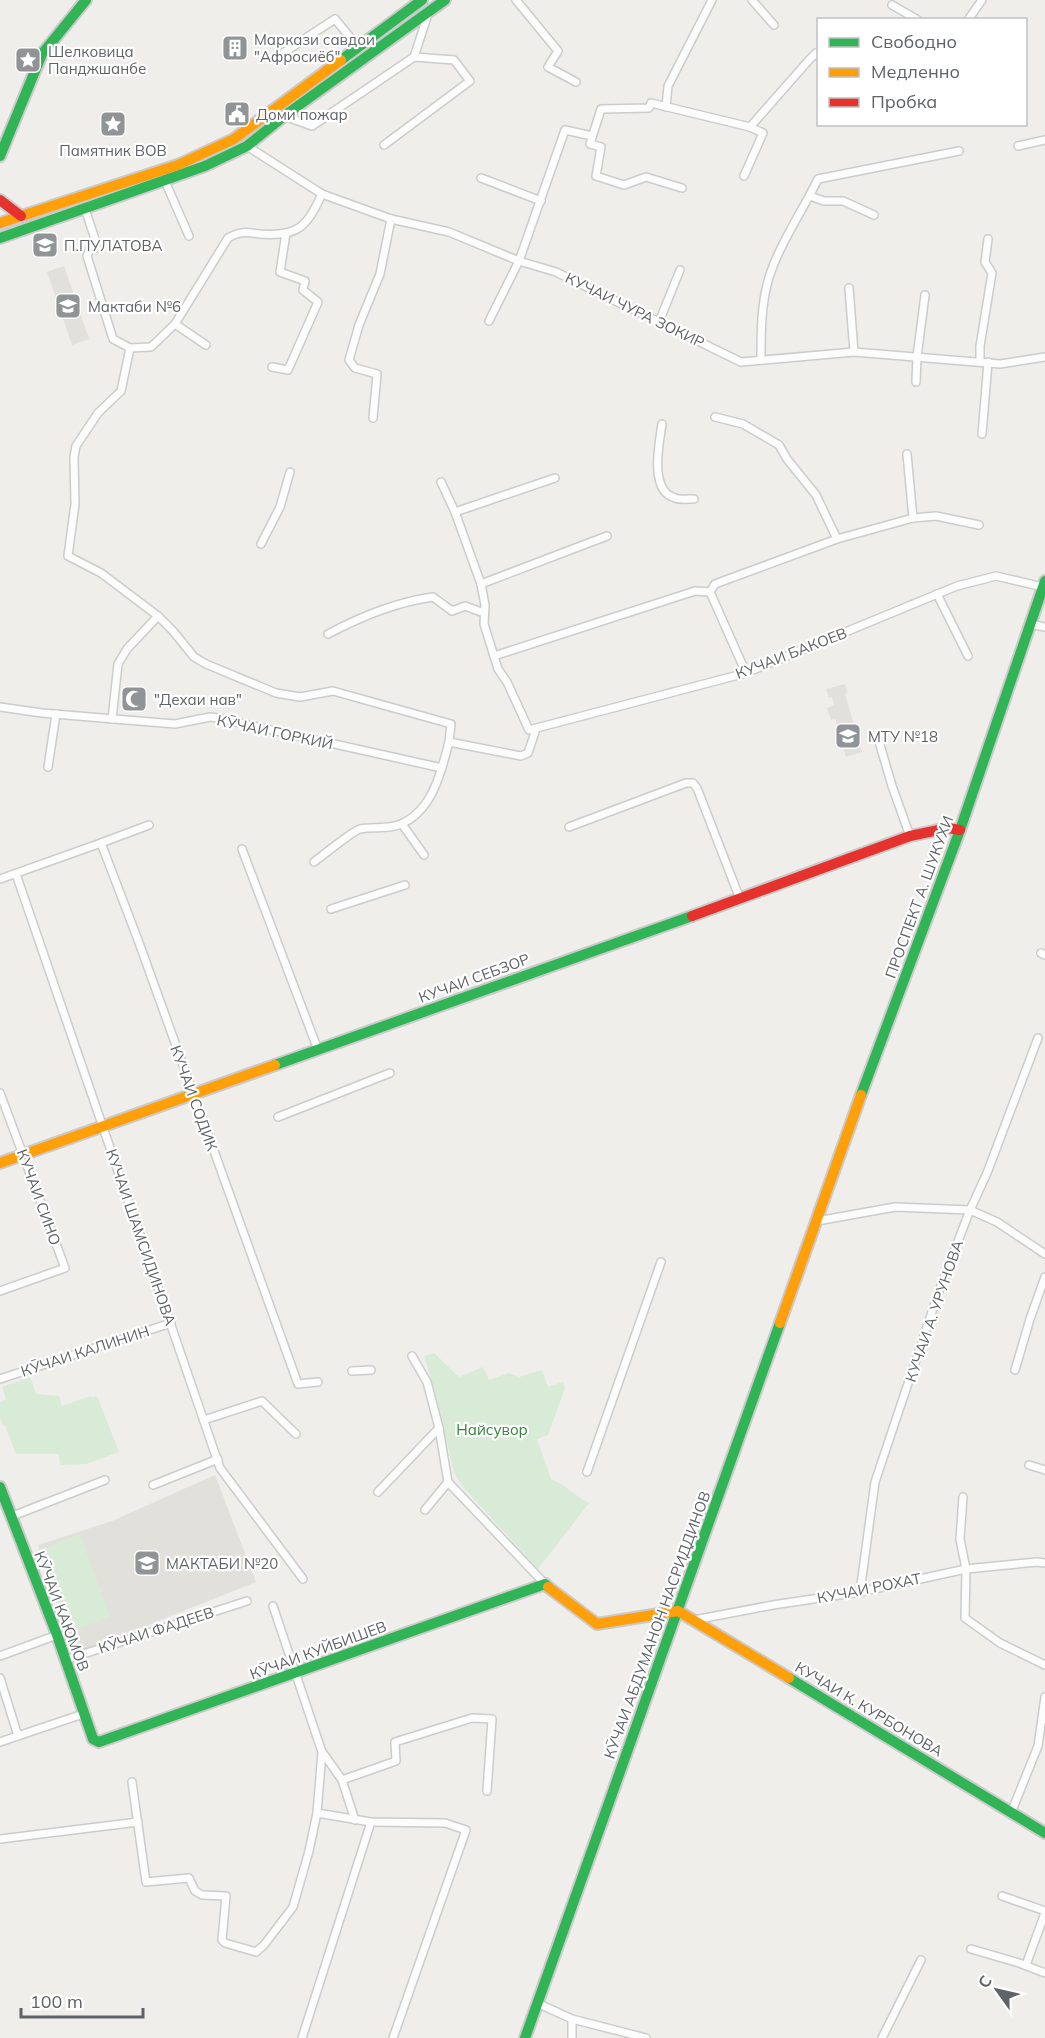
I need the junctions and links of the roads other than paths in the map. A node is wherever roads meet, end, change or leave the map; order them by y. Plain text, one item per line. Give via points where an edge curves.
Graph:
1 (87, 0) edge
2 (422, 0) edge
3 (445, 0) edge
4 (516, 0) edge
5 (712, 0) edge
6 (752, 0) edge
7 (982, 0) edge
8 (892, 5) dead end
9 (428, 12) junction
10 (915, 18) edge
11 (969, 18) edge
12 (774, 25) dead end
13 (358, 47) junction
14 (817, 54) edge
15 (279, 55) dead end
16 (414, 57) junction
17 (576, 82) dead end
18 (666, 107) junction
19 (284, 116) junction
20 (750, 127) junction
21 (592, 136) junction
22 (1045, 140) edge
23 (384, 145) dead end
24 (248, 146) junction
25 (1018, 146) dead end
26 (959, 151) dead end
27 (0, 156) edge
28 (744, 176) dead end
29 (481, 178) dead end
30 (165, 181) junction
31 (682, 188) dead end
32 (322, 194) junction
33 (810, 196) junction
34 (0, 200) edge
35 (541, 201) junction
36 (85, 209) junction
37 (874, 215) dead end
38 (21, 216) junction
39 (391, 219) junction
40 (0, 224) edge
41 (286, 233) junction
42 (189, 236) dead end
43 (0, 238) edge
44 (988, 238) dead end
45 (519, 261) junction
46 (680, 270) dead end
47 (849, 288) dead end
48 (925, 295) dead end
49 (489, 321) dead end
50 (659, 322) junction
51 (175, 324) junction
52 (206, 345) dead end
53 (130, 348) junction
54 (854, 352) junction
55 (917, 357) junction
56 (1045, 357) edge
57 (761, 360) junction
58 (984, 362) junction
59 (272, 367) dead end
60 (916, 382) dead end
61 (715, 417) dead end
62 (374, 418) dead end
63 (662, 424) dead end
64 (982, 434) dead end
65 (907, 454) dead end
66 (290, 472) dead end
67 (555, 478) dead end
68 (441, 482) dead end
69 (694, 499) dead end
70 (455, 512) junction
71 (913, 518) junction
72 (979, 525) dead end
73 (606, 536) dead end
74 (837, 539) junction
75 (261, 544) dead end
76 (481, 584) junction
77 (1044, 584) edge
78 (710, 592) junction
79 (937, 594) junction
80 (484, 613) junction
81 (158, 616) junction
82 (1030, 624) junction
83 (1045, 627) edge
84 (328, 634) dead end
85 (494, 656) junction
86 (968, 656) dead end
87 (746, 673) junction
88 (0, 707) edge
89 (56, 714) junction
90 (112, 719) junction
91 (536, 729) junction
92 (878, 738) dead end
93 (449, 742) junction
94 (48, 766) dead end
95 (442, 768) junction
96 (402, 824) junction
97 (149, 825) dead end
98 (569, 827) dead end
99 (960, 830) junction
100 (910, 836) junction
101 (101, 843) junction
102 (242, 849) dead end
103 (424, 855) dead end
104 (314, 862) dead end
105 (16, 874) junction
106 (0, 879) edge
107 (405, 885) dead end
108 (740, 899) junction
109 (331, 909) dead end
110 (1038, 1038) dead end
111 (318, 1050) junction
112 (390, 1073) dead end
113 (0, 1093) edge
114 (193, 1095) junction
115 (278, 1117) dead end
116 (103, 1127) junction
117 (23, 1155) junction
118 (0, 1163) edge
119 (970, 1210) junction
120 (817, 1221) junction
121 (1045, 1254) edge
122 (661, 1262) dead end
123 (1045, 1277) edge
124 (0, 1291) edge
125 (171, 1323) junction
126 (412, 1356) dead end
127 (371, 1370) dead end
128 (1015, 1370) dead end
129 (352, 1371) dead end
130 (0, 1379) edge
131 (318, 1382) dead end
132 (204, 1420) junction
133 (439, 1428) junction
134 (296, 1434) dead end
135 (218, 1460) junction
136 (1029, 1465) dead end
137 (1045, 1470) edge
138 (587, 1472) dead end
139 (105, 1480) dead end
140 (448, 1482) junction
141 (153, 1485) dead end
142 (0, 1487) edge
143 (378, 1492) dead end
144 (963, 1497) dead end
145 (425, 1510) dead end
146 (10, 1517) junction
147 (1045, 1563) edge
148 (966, 1569) junction
149 (303, 1579) dead end
150 (546, 1584) junction
151 (860, 1592) junction
152 (247, 1601) dead end
153 (273, 1606) dead end
154 (678, 1611) junction
155 (694, 1620) junction
156 (57, 1635) junction
157 (0, 1656) edge
158 (65, 1660) junction
159 (1045, 1665) edge
160 (297, 1674) junction
161 (0, 1678) edge
162 (1045, 1697) edge
163 (83, 1714) junction
164 (18, 1736) junction
165 (0, 1742) edge
166 (99, 1742) joint
167 (322, 1752) junction
168 (342, 1780) junction
169 (132, 1782) dead end
170 (487, 1791) dead end
171 (317, 1813) junction
172 (1011, 1813) junction
173 (355, 1820) junction
174 (138, 1822) junction
175 (372, 1822) junction
176 (1045, 1833) edge
177 (0, 1839) edge
178 (1002, 1896) dead end
179 (1045, 1912) edge
180 (971, 1949) dead end
181 (921, 1960) dead end
182 (1026, 1965) junction
183 (1045, 1973) edge
184 (537, 2003) junction
185 (572, 2019) junction
186 (643, 2037) edge
187 (302, 2038) edge
188 (393, 2038) edge
189 (525, 2038) edge
190 (572, 2038) edge
191 (882, 2038) edge

1 - 27 main road via 42,54
2 - 13 main road
3 - 9 main road
4 - 17 street via 558,51 548,67
5 - 18 street via 668,86
6 - 12 street
7 - 11 street
8 - 10 street
9 - 16 street
9 - 19 main road
13 - 15 street via 335,19
13 - 38 main road via 234,139 178,165
14 - 20 street
16 - 19 street via 312,126
16 - 23 street via 454,60 470,81
18 - 20 street
18 - 21 street via 651,103 648,108 601,109
19 - 24 main road
20 - 28 street via 763,133
21 - 31 street via 590,144 602,147 596,176 624,185 646,177
21 - 35 street via 565,130
22 - 25 street
24 - 30 main road
24 - 32 street, КУЧАИ ЧУРА ЗОКИР
26 - 33 street via 818,179
29 - 35 street
30 - 36 main road
30 - 42 street
32 - 39 street, КУЧАИ ЧУРА ЗОКИР
32 - 41 street via 300,229
33 - 37 street via 843,201
33 - 57 street via 768,280
34 - 38 main road
35 - 45 street
36 - 43 main road
36 - 53 street via 97,245 87,256 113,339
38 - 40 main road
39 - 45 street, КУЧАИ ЧУРА ЗОКИР via 449,232
39 - 62 street via 380,274 349,360 355,368 377,374
41 - 51 street via 239,232 228,238
41 - 59 street via 280,272 305,281 303,290 318,302 288,370
44 - 58 street via 985,262 993,273 980,346
45 - 49 street
45 - 50 street, КУЧАИ ЧУРА ЗОКИР via 556,272
46 - 50 street
47 - 54 street
48 - 55 street
50 - 57 street, КУЧАИ ЧУРА ЗОКИР via 741,362
51 - 52 street
51 - 53 street via 151,346
53 - 81 street via 120,391 98,413 76,446 75,504 68,556 102,573
54 - 55 street, КУЧАИ ЧУРА ЗОКИР
54 - 57 street, КУЧАИ ЧУРА ЗОКИР
55 - 58 street, КУЧАИ ЧУРА ЗОКИР
55 - 60 street
56 - 58 street, КУЧАИ ЧУРА ЗОКИР via 1000,364
58 - 64 street
61 - 74 street via 743,424 779,445 816,495
63 - 69 street via 658,482 664,492 675,498
65 - 71 street
66 - 75 street via 280,507
67 - 70 street
68 - 70 street
70 - 76 street
71 - 72 street via 936,516
71 - 74 street
73 - 76 street
74 - 78 street via 715,584
76 - 80 street
77 - 79 street, КУЧАИ БАКОЕВ via 996,576
77 - 82 main road, ПРОСПЕКТ А. ШУКУХИ
78 - 85 street via 695,591
78 - 87 street
79 - 86 street
79 - 87 street, КУЧАИ БАКОЕВ
80 - 84 street via 465,606 452,611 433,597 353,621
80 - 85 street
81 - 90 street via 118,664
81 - 93 street via 194,657 206,664 276,693 300,697 333,691 451,724
82 - 83 street
82 - 99 main road, ПРОСПЕКТ А. ШУКУХИ
85 - 91 street via 529,730
87 - 91 street, КУЧАИ БАКОЕВ
88 - 89 street, КӮЧАИ ГОРКИЙ
89 - 90 street, КӮЧАИ ГОРКИЙ
89 - 94 street
90 - 95 street, КӮЧАИ ГОРКИЙ via 175,724 218,718
91 - 93 street via 528,753 521,756
92 - 100 street
93 - 95 street
95 - 96 street via 435,788 421,808
96 - 103 street
96 - 104 street via 358,829
97 - 101 street
98 - 108 street via 693,783
99 - 100 main road, КУЧАИ СЕБЗОР via 948,828
99 - 120 main road, ПРОСПЕКТ А. ШУКУХИ
100 - 108 main road, КУЧАИ СЕБЗОР
101 - 105 street
101 - 114 street, КУЧАИ СОДИК
102 - 111 street
105 - 106 street
105 - 116 street, КУЧАИ ШАМСИДИНОВА
107 - 109 street
108 - 111 main road, КУЧАИ СЕБЗОР
110 - 119 street, КУЧАИ А. УРУНОВА
111 - 114 main road, КУЧАИ СЕБЗОР
112 - 115 street
113 - 117 street, КУЧАИ СИНО
114 - 116 main road, КУЧАИ СЕБЗОР
114 - 131 street, КУЧАИ СОДИК via 298,1383
116 - 117 main road, КУЧАИ СЕБЗОР
116 - 125 street, КУЧАИ ШАМСИДИНОВА
117 - 118 main road, КУЧАИ СЕБЗОР
117 - 124 street, КУЧАИ СИНО via 65,1268
119 - 120 street via 895,1207
119 - 121 street via 997,1222
119 - 151 street, КУЧАИ А. УРУНОВА via 875,1482
120 - 154 main road, КӮЧАИ АБДУМАНОН НАСРИДДИНОВ
122 - 138 street
123 - 128 street
125 - 130 street, КӮЧАИ КАЛИНИН
125 - 132 street, КУЧАИ ШАМСИДИНОВА
126 - 133 street via 427,1382
127 - 129 street
132 - 134 street via 262,1401
132 - 135 street, КУЧАИ ШАМСИДИНОВА
133 - 140 street
133 - 143 street
135 - 141 street
135 - 149 street, КУЧАИ ШАМСИДИНОВА via 220,1468
136 - 137 street
139 - 146 street
140 - 145 street
140 - 150 street
142 - 146 main road, КӮЧАИ КАЮМОВ
144 - 148 street via 960,1539
146 - 156 main road, КӮЧАИ КАЮМОВ
147 - 148 street, КУЧАИ РОХАТ
148 - 151 street, КУЧАИ РОХАТ
148 - 159 street via 965,1618 1000,1643
150 - 154 main road via 597,1624
150 - 160 main road, КӮЧАИ КУЙБИШЕВ
151 - 155 street, КУЧАИ РОХАТ
152 - 158 street, КӮЧАИ ФАДЕЕВ
153 - 160 street
154 - 155 main road, КУЧАИ К. КУРБОНОВА
154 - 184 main road, КӮЧАИ АБДУМАНОН НАСРИДДИНОВ
155 - 172 main road, КУЧАИ К. КУРБОНОВА
156 - 157 street
156 - 158 main road, КӮЧАИ КАЮМОВ
158 - 163 main road, КӮЧАИ КАЮМОВ
160 - 166 main road, КӮЧАИ КУЙБИШЕВ
160 - 167 street
161 - 164 street
162 - 172 street via 1038,1746
163 - 164 street
163 - 166 main road, КӮЧАИ КАЮМОВ via 93,1739
164 - 165 street
167 - 168 street
167 - 171 street
168 - 170 street via 396,1761 395,1743 472,1718 492,1719
168 - 173 street
169 - 174 street
171 - 173 street
171 - 174 street via 293,1907 256,1952 222,1940 226,1896 202,1895 195,1891 189,1878 147,1882
172 - 176 main road, КУЧАИ К. КУРБОНОВА
173 - 175 street
174 - 177 street
175 - 187 street
175 - 188 street via 445,1822 466,1830
178 - 179 street
179 - 182 street
180 - 182 street
181 - 191 street
182 - 183 street
184 - 185 street
184 - 189 main road, КӮЧАИ АБДУМАНОН НАСРИДДИНОВ
185 - 186 street
185 - 190 street

